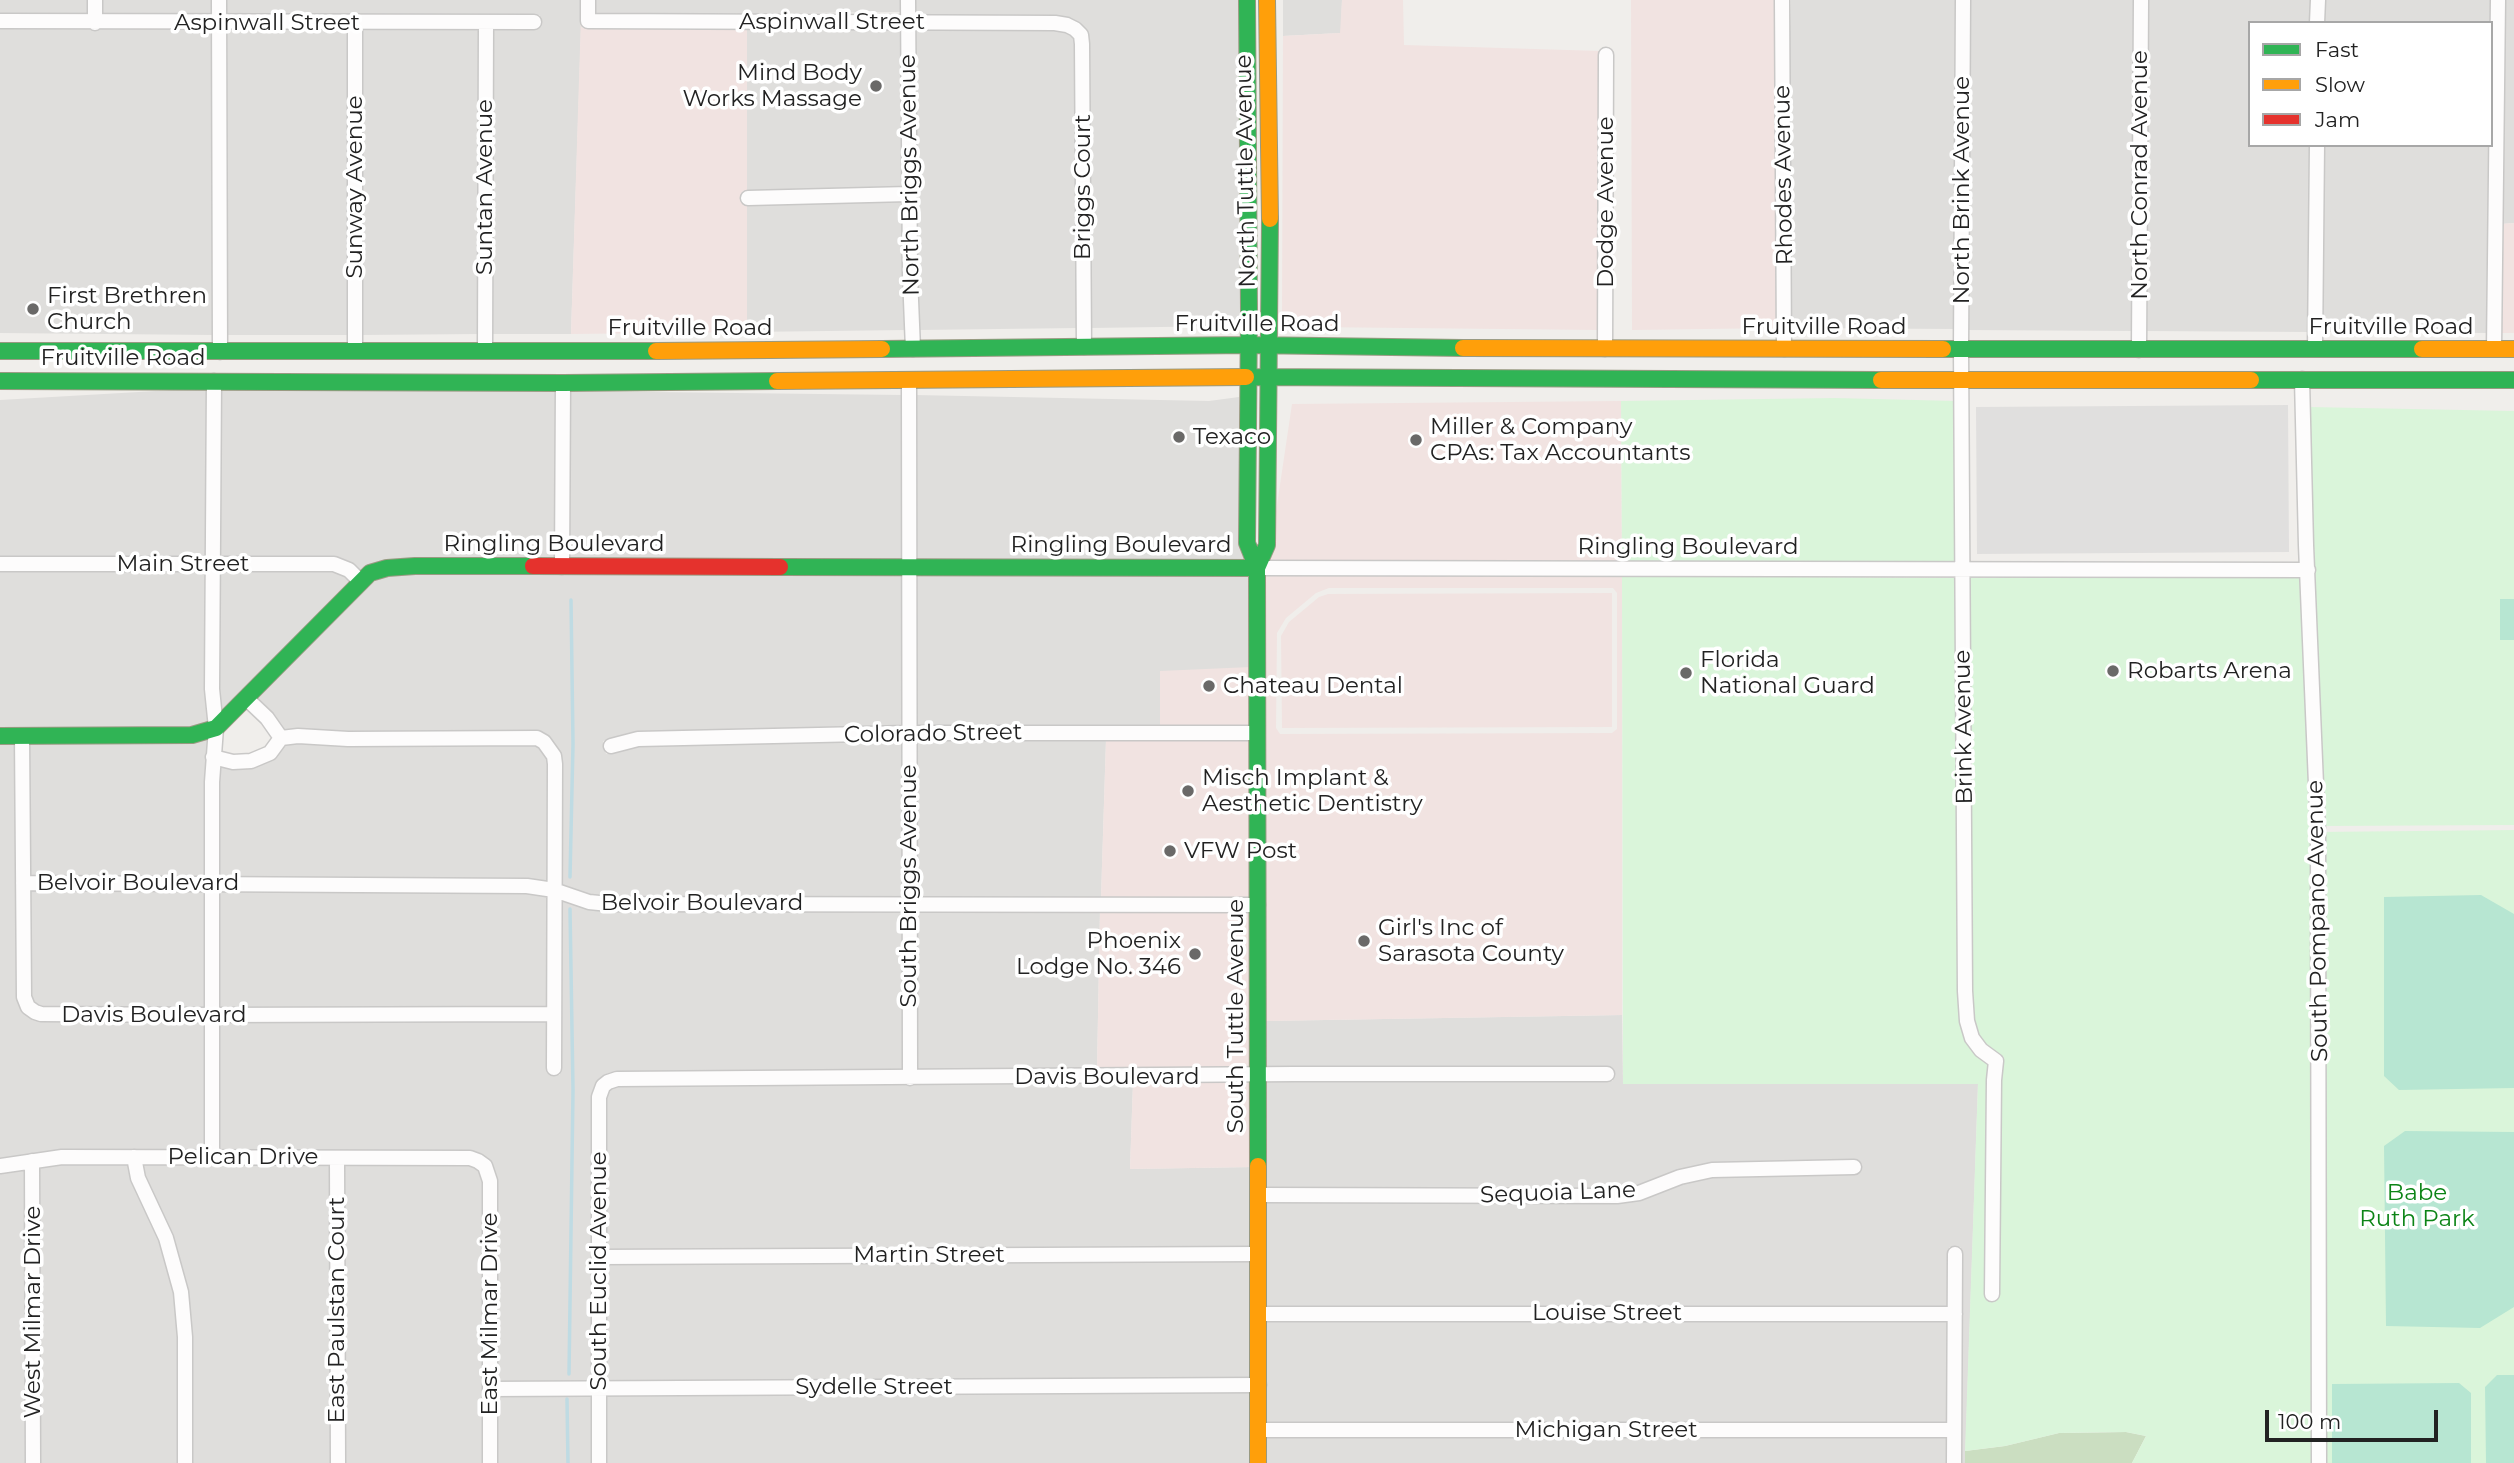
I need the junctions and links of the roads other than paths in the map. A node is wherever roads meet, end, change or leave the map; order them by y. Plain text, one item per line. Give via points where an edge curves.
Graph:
1 (95, 0) edge
2 (219, 0) edge
3 (588, 0) edge
4 (908, 0) edge
5 (1247, 0) edge
6 (1268, 0) edge
7 (1782, 0) edge
8 (1963, 0) edge
9 (2141, 0) edge
10 (2318, 0) edge
11 (2498, 0) edge
12 (0, 21) edge
13 (2317, 21) edge
14 (219, 22) junction
15 (486, 22) junction
16 (534, 22) dead end
17 (95, 23) junction
18 (355, 23) junction
19 (908, 23) junction
20 (1075, 29) joint
21 (1606, 55) dead end
22 (2317, 147) edge
23 (909, 194) junction
24 (748, 198) dead end
25 (1248, 345) junction
26 (1270, 346) junction
27 (1084, 347) junction
28 (914, 349) junction
29 (1605, 349) junction
30 (1784, 349) junction
31 (2315, 349) junction
32 (2494, 349) junction
33 (2514, 349) edge
34 (355, 350) junction
35 (1961, 350) junction
36 (2138, 350) junction
37 (0, 351) edge
38 (485, 351) junction
39 (220, 352) junction
40 (1247, 378) junction
41 (1270, 378) junction
42 (2302, 379) junction
43 (2514, 380) edge
44 (0, 381) edge
45 (214, 381) junction
46 (844, 381) junction
47 (909, 381) junction
48 (1961, 381) junction
49 (563, 383) junction
50 (0, 564) edge
51 (214, 564) junction
52 (562, 567) junction
53 (909, 567) junction
54 (1257, 568) junction
55 (2308, 570) junction
56 (1962, 571) junction
57 (360, 581) junction
58 (247, 699) junction
59 (216, 728) junction
60 (909, 733) junction
61 (1257, 733) junction
62 (0, 736) edge
63 (22, 736) junction
64 (281, 738) junction
65 (611, 746) dead end
66 (214, 757) junction
67 (23, 883) junction
68 (214, 884) junction
69 (554, 890) junction
70 (908, 904) junction
71 (1258, 905) junction
72 (554, 1014) junction
73 (213, 1015) junction
74 (554, 1068) dead end
75 (1607, 1074) dead end
76 (1259, 1075) junction
77 (910, 1078) junction
78 (608, 1082) joint
79 (134, 1157) junction
80 (212, 1157) junction
81 (337, 1158) junction
82 (32, 1161) junction
83 (0, 1166) edge
84 (485, 1166) joint
85 (1854, 1167) dead end
86 (1259, 1195) junction
87 (1258, 1254) junction
88 (1955, 1254) dead end
89 (599, 1257) junction
90 (1992, 1294) dead end
91 (1258, 1314) junction
92 (1955, 1314) junction
93 (1259, 1385) junction
94 (599, 1388) junction
95 (490, 1389) junction
96 (1258, 1430) junction
97 (1954, 1430) junction
98 (33, 1463) edge
99 (185, 1463) edge
100 (338, 1463) edge
101 (490, 1463) edge
102 (600, 1463) edge
103 (1258, 1463) edge
104 (1954, 1463) edge
105 (2319, 1463) edge

1 - 17 street
2 - 14 street
3 - 19 street, Aspinwall Street via 588,21
4 - 19 street, North Briggs Avenue
5 - 25 main road, North Tuttle Avenue
6 - 26 main road, North Tuttle Avenue
7 - 30 street, Rhodes Avenue
8 - 35 street, North Brink Avenue
9 - 36 street, North Conrad Avenue
10 - 13 street
11 - 32 street
12 - 17 street, Aspinwall Street
14 - 17 street, Aspinwall Street
14 - 18 street, Aspinwall Street
14 - 39 street
15 - 16 street, Aspinwall Street
15 - 18 street, Aspinwall Street
15 - 38 street, Suntan Avenue
18 - 34 street, Sunway Avenue
19 - 20 street, Aspinwall Street via 1055,23
19 - 23 street, North Briggs Avenue
20 - 27 street, Briggs Court via 1082,44
21 - 29 street, Dodge Avenue
22 - 31 street
23 - 24 street
23 - 28 street, North Briggs Avenue
25 - 26 main road, Fruitville Road
25 - 27 main road, Fruitville Road
25 - 40 main road, North Tuttle Avenue
26 - 29 main road, Fruitville Road
26 - 41 main road, North Tuttle Avenue
27 - 28 main road, Fruitville Road
28 - 38 main road, Fruitville Road
28 - 46 main road via 888,369
29 - 30 main road, Fruitville Road
30 - 35 main road, Fruitville Road
31 - 32 main road, Fruitville Road
31 - 36 main road, Fruitville Road
32 - 33 main road, Fruitville Road
34 - 38 main road, Fruitville Road
34 - 39 main road, Fruitville Road
35 - 36 main road, Fruitville Road
35 - 48 street, North Brink Avenue
37 - 39 main road, Fruitville Road
40 - 41 main road, Fruitville Road
40 - 47 main road, Fruitville Road
40 - 54 main road, North Tuttle Avenue via 1247,542
41 - 48 main road, Fruitville Road
41 - 54 main road, North Tuttle Avenue via 1267,545
42 - 43 main road, Fruitville Road
42 - 48 main road, Fruitville Road
42 - 55 street, South Pompano Avenue
44 - 45 main road, Fruitville Road
45 - 49 main road, Fruitville Road
45 - 51 street
46 - 47 main road, Fruitville Road
46 - 49 main road, Fruitville Road
47 - 53 street
48 - 56 street, Brink Avenue
49 - 52 street
50 - 51 street, Main Street
51 - 57 street, Main Street via 334,564
51 - 59 street via 212,689
52 - 53 main road, Ringling Boulevard
52 - 57 main road, Ringling Boulevard via 396,568 370,573
53 - 54 main road, Ringling Boulevard
53 - 60 street, South Briggs Avenue
54 - 56 street, Ringling Boulevard
54 - 61 main road, South Tuttle Avenue
55 - 56 street, Ringling Boulevard
55 - 105 street, South Pompano Avenue via 2318,832
56 - 90 street, Brink Avenue via 1965,1006 1972,1038 1996,1061
57 - 58 main road, Ringling Boulevard
58 - 59 main road, Ringling Boulevard
58 - 64 street
59 - 63 main road via 192,735
59 - 66 street
60 - 61 street, Colorado Street
60 - 65 street, Colorado Street via 638,739
60 - 70 street, South Briggs Avenue
61 - 71 main road, South Tuttle Avenue
62 - 63 main road
63 - 67 street, Davis Boulevard
64 - 66 street via 270,753 251,761
64 - 69 street via 537,738 550,749 555,764
66 - 68 street
67 - 68 street, Belvoir Boulevard
67 - 73 street, Davis Boulevard via 24,997 35,1012
68 - 69 street, Belvoir Boulevard via 527,886
68 - 73 street
69 - 70 street, Belvoir Boulevard via 609,904
69 - 72 street
70 - 71 street, Belvoir Boulevard
70 - 77 street, South Briggs Avenue
71 - 76 main road, South Tuttle Avenue
72 - 73 street, Davis Boulevard
72 - 74 street
73 - 80 street
75 - 76 street, Davis Boulevard
76 - 77 street, Davis Boulevard
76 - 86 main road, South Tuttle Avenue
77 - 78 street, Davis Boulevard
78 - 89 street, South Euclid Avenue via 599,1097
79 - 80 street, Pelican Drive
79 - 82 street, Pelican Drive
79 - 99 street via 138,1178 166,1238 181,1292
80 - 81 street, Pelican Drive
81 - 84 street, Pelican Drive via 470,1158
81 - 100 street, East Paulstan Court
82 - 83 street, Pelican Drive
82 - 98 street, West Milmar Drive
84 - 95 street, East Milmar Drive via 490,1181
85 - 86 street, Sequoia Lane via 1712,1170 1617,1196
86 - 87 main road, South Tuttle Avenue
87 - 89 street, Martin Street
87 - 91 main road, South Tuttle Avenue
88 - 92 street
89 - 94 street, South Euclid Avenue
91 - 92 street, Louise Street
91 - 93 main road, South Tuttle Avenue
92 - 97 street
93 - 94 street, Sydelle Street
93 - 96 main road, South Tuttle Avenue
94 - 95 street, Sydelle Street
94 - 102 street, South Euclid Avenue
95 - 101 street, East Milmar Drive
96 - 97 street, Michigan Street
96 - 103 main road, South Tuttle Avenue
97 - 104 street

